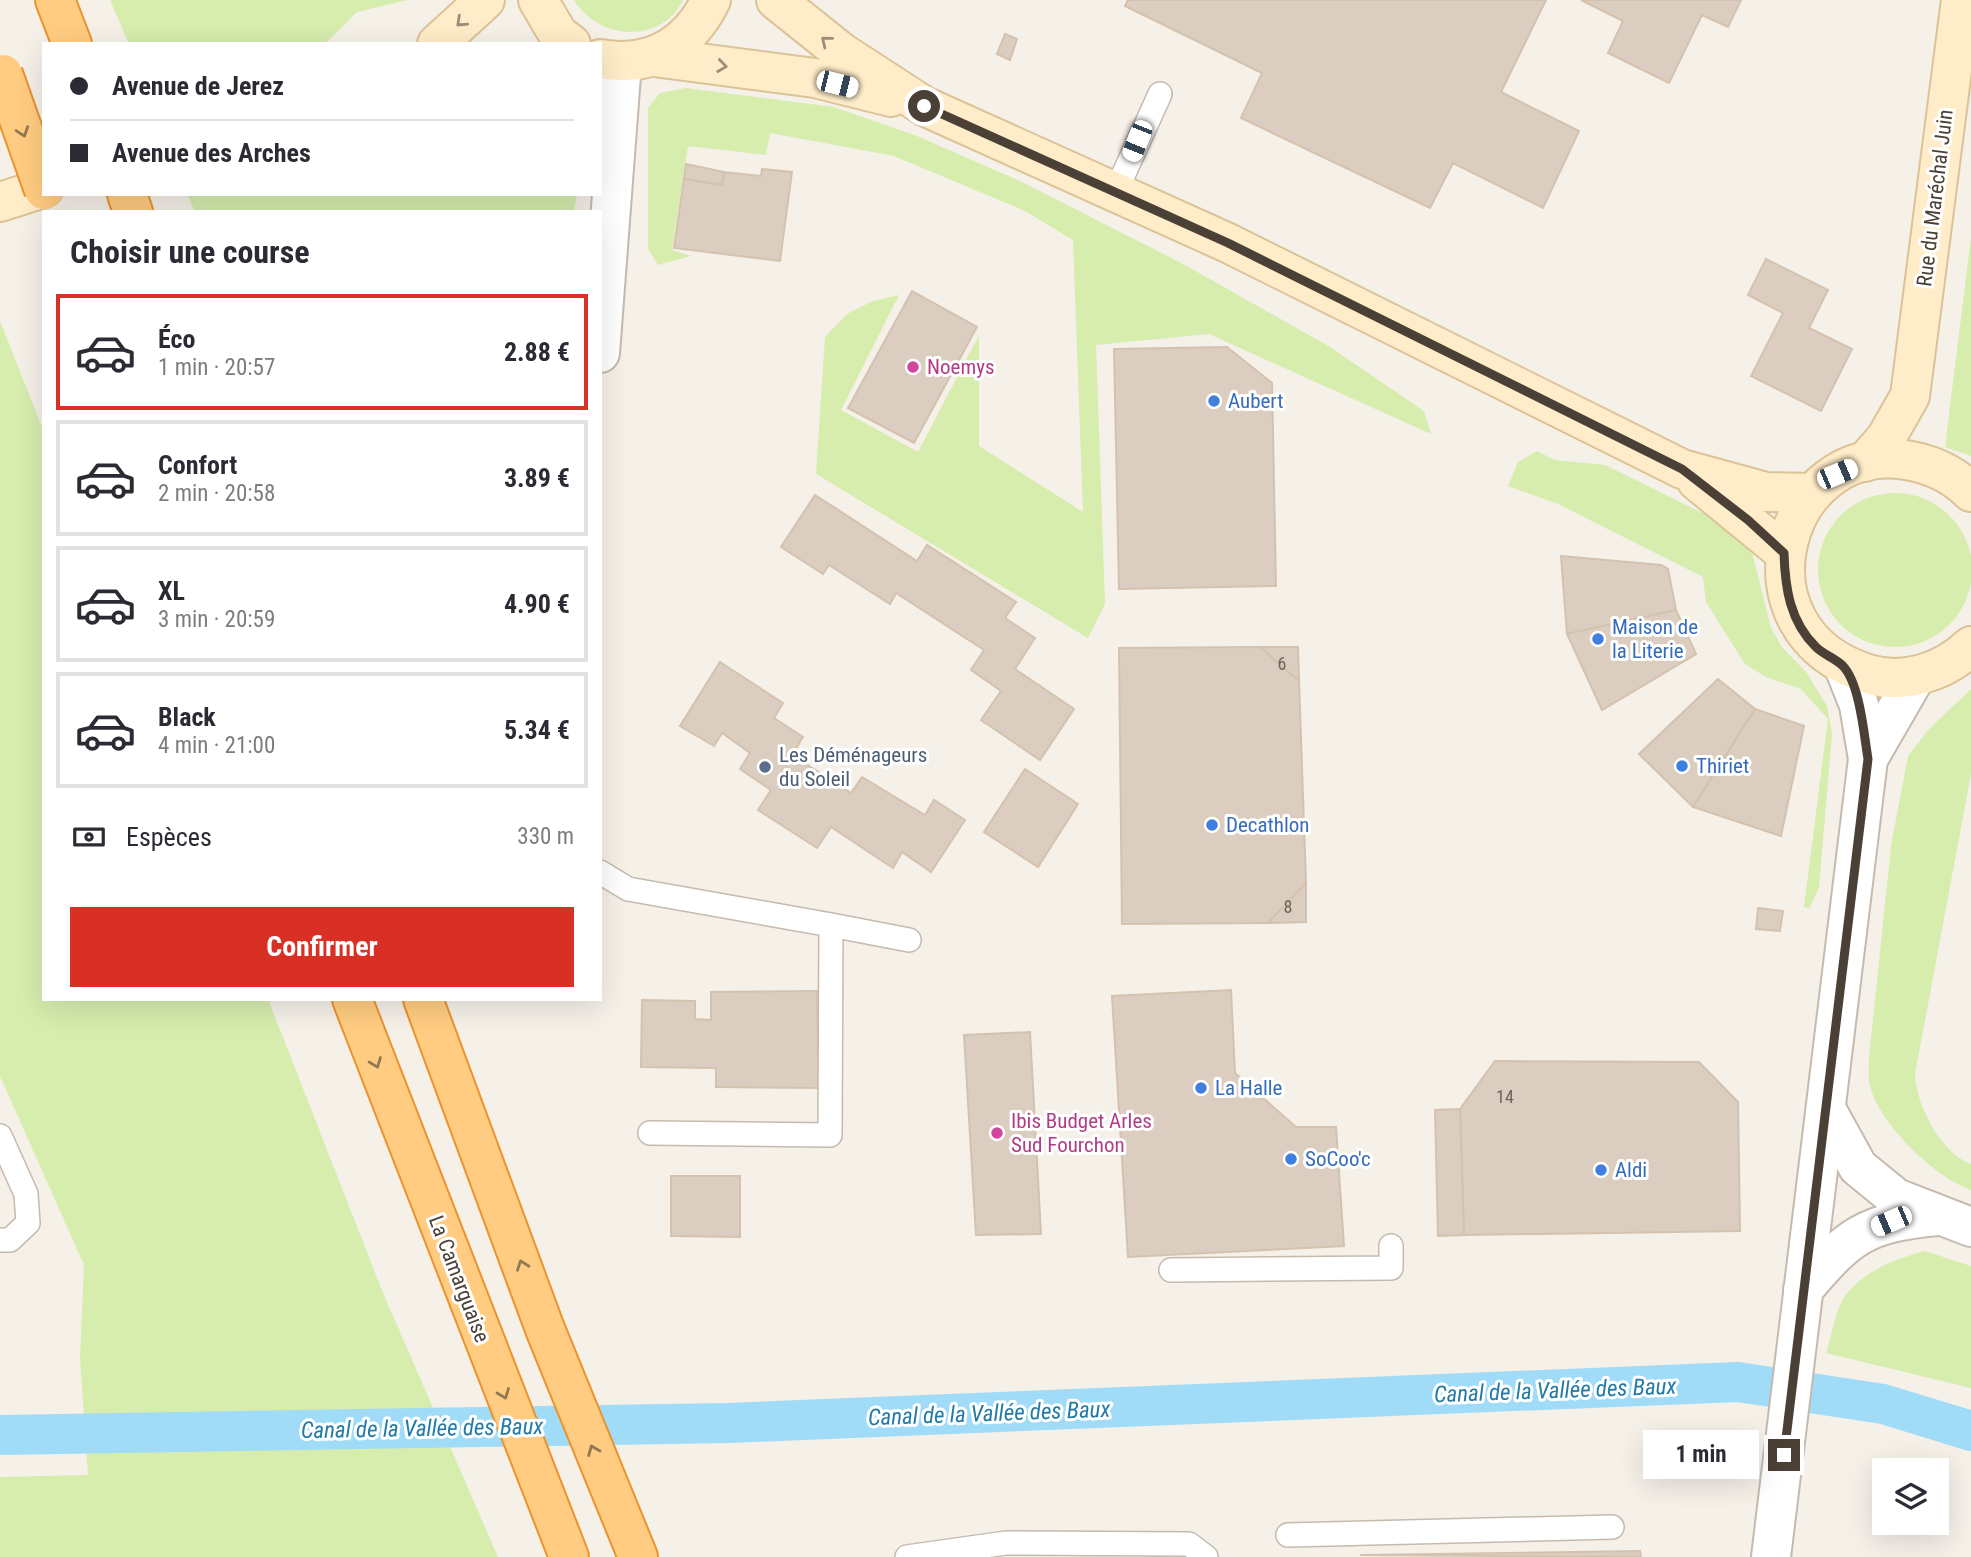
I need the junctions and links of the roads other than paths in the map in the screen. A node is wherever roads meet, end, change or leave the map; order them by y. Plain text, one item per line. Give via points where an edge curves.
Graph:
1 (55, 0) edge
2 (72, 0) edge
3 (485, 0) edge
4 (538, 0) edge
5 (711, 0) edge
6 (776, 0) edge
7 (1961, 0) edge
8 (73, 42) edge
9 (74, 42) edge
10 (439, 42) edge
11 (568, 42) edge
12 (625, 59) edge
13 (1, 70) edge
14 (1160, 94) dead end
15 (924, 106) junction
16 (42, 185) edge
17 (1116, 191) junction
18 (42, 192) edge
19 (0, 202) edge
20 (602, 329) edge
21 (1910, 396) junction
22 (1865, 462) junction
23 (1927, 464) junction
24 (1682, 469) junction
25 (1971, 492) edge
26 (1814, 493) junction
27 (1784, 553) junction
28 (1971, 646) edge
29 (1844, 667) junction
30 (1916, 676) junction
31 (1868, 759) junction
32 (602, 873) edge
33 (831, 925) junction
34 (909, 940) dead end
35 (353, 1001) edge
36 (424, 1001) edge
37 (1826, 1109) junction
38 (650, 1133) dead end
39 (0, 1136) edge
40 (1954, 1222) edge
41 (0, 1240) edge
42 (1391, 1246) dead end
43 (1171, 1270) dead end
44 (1802, 1297) junction
45 (1612, 1527) dead end
46 (1288, 1535) dead end
47 (569, 1557) edge
48 (638, 1557) edge
49 (908, 1557) edge
50 (1206, 1557) edge
51 (1771, 1557) edge

1 - 8 highway
2 - 9 highway
3 -> 10 main road
4 - 11 main road via 558,34
5 - 12 main road via 680,43
15 -> 6 main road via 841,52
7 - 21 main road, Rue du Maréchal Juin
12 -> 15 main road via 815,78
12 - 20 street
13 -> 16 highway, bridge
14 - 17 lane
15 - 17 main road
17 - 24 main road
18 - 19 main road
21 - 22 main road, Rue du Maréchal Juin via 1886,438
21 - 23 main road, Rue du Maréchal Juin via 1918,443
22 - 23 main road via 1896,458
22 - 26 main road via 1837,474
23 - 25 main road via 1959,480
24 - 26 main road via 1766,492
24 - 27 main road
26 - 27 main road via 1794,521
27 - 29 main road via 1785,587 1796,619 1816,647
28 - 30 main road via 1948,664
29 - 30 main road via 1879,678
29 - 31 street via 1859,705
30 - 31 street
31 - 37 street
32 - 33 lane via 628,888
33 - 34 lane
33 - 38 lane via 830,1135
35 -> 47 highway, La Camarguaise
48 -> 36 highway via 545,1329
37 - 40 street via 1858,1167 1896,1198
37 - 44 street
39 - 41 lane via 26,1194 27,1223 10,1240
40 - 44 street via 1891,1221 1864,1232 1832,1255
42 - 43 lane via 1391,1268
44 - 51 street
45 - 46 lane
49 - 50 lane via 1006,1543 1189,1544

